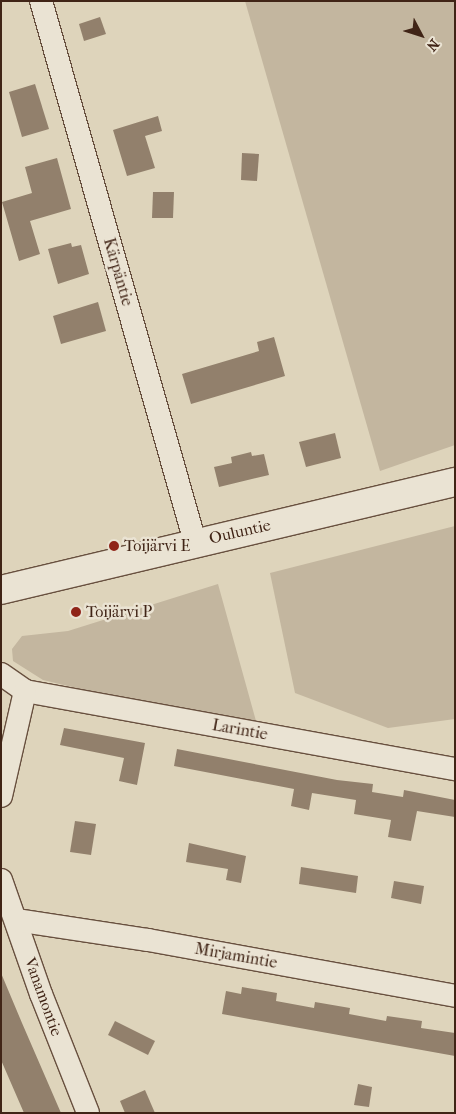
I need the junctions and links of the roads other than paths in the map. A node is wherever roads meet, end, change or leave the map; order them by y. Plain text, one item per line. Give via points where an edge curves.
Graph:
1 (42, 1) edge
2 (453, 482) edge
3 (195, 542) junction
4 (1, 590) edge
5 (1, 674) edge
6 (24, 691) junction
7 (455, 769) edge
8 (1, 796) edge
9 (1, 880) edge
10 (16, 920) junction
11 (455, 996) edge
12 (88, 1113) edge

1 - 3 street, Kärpäntie
2 - 3 main road, Ouluntie
3 - 4 main road, Ouluntie
5 - 6 street
6 - 7 street, Larintie
6 - 8 street
9 - 10 street, Vanamontie
10 - 11 street, Mirjamintie via 148,940
10 - 12 street, Vanamontie

